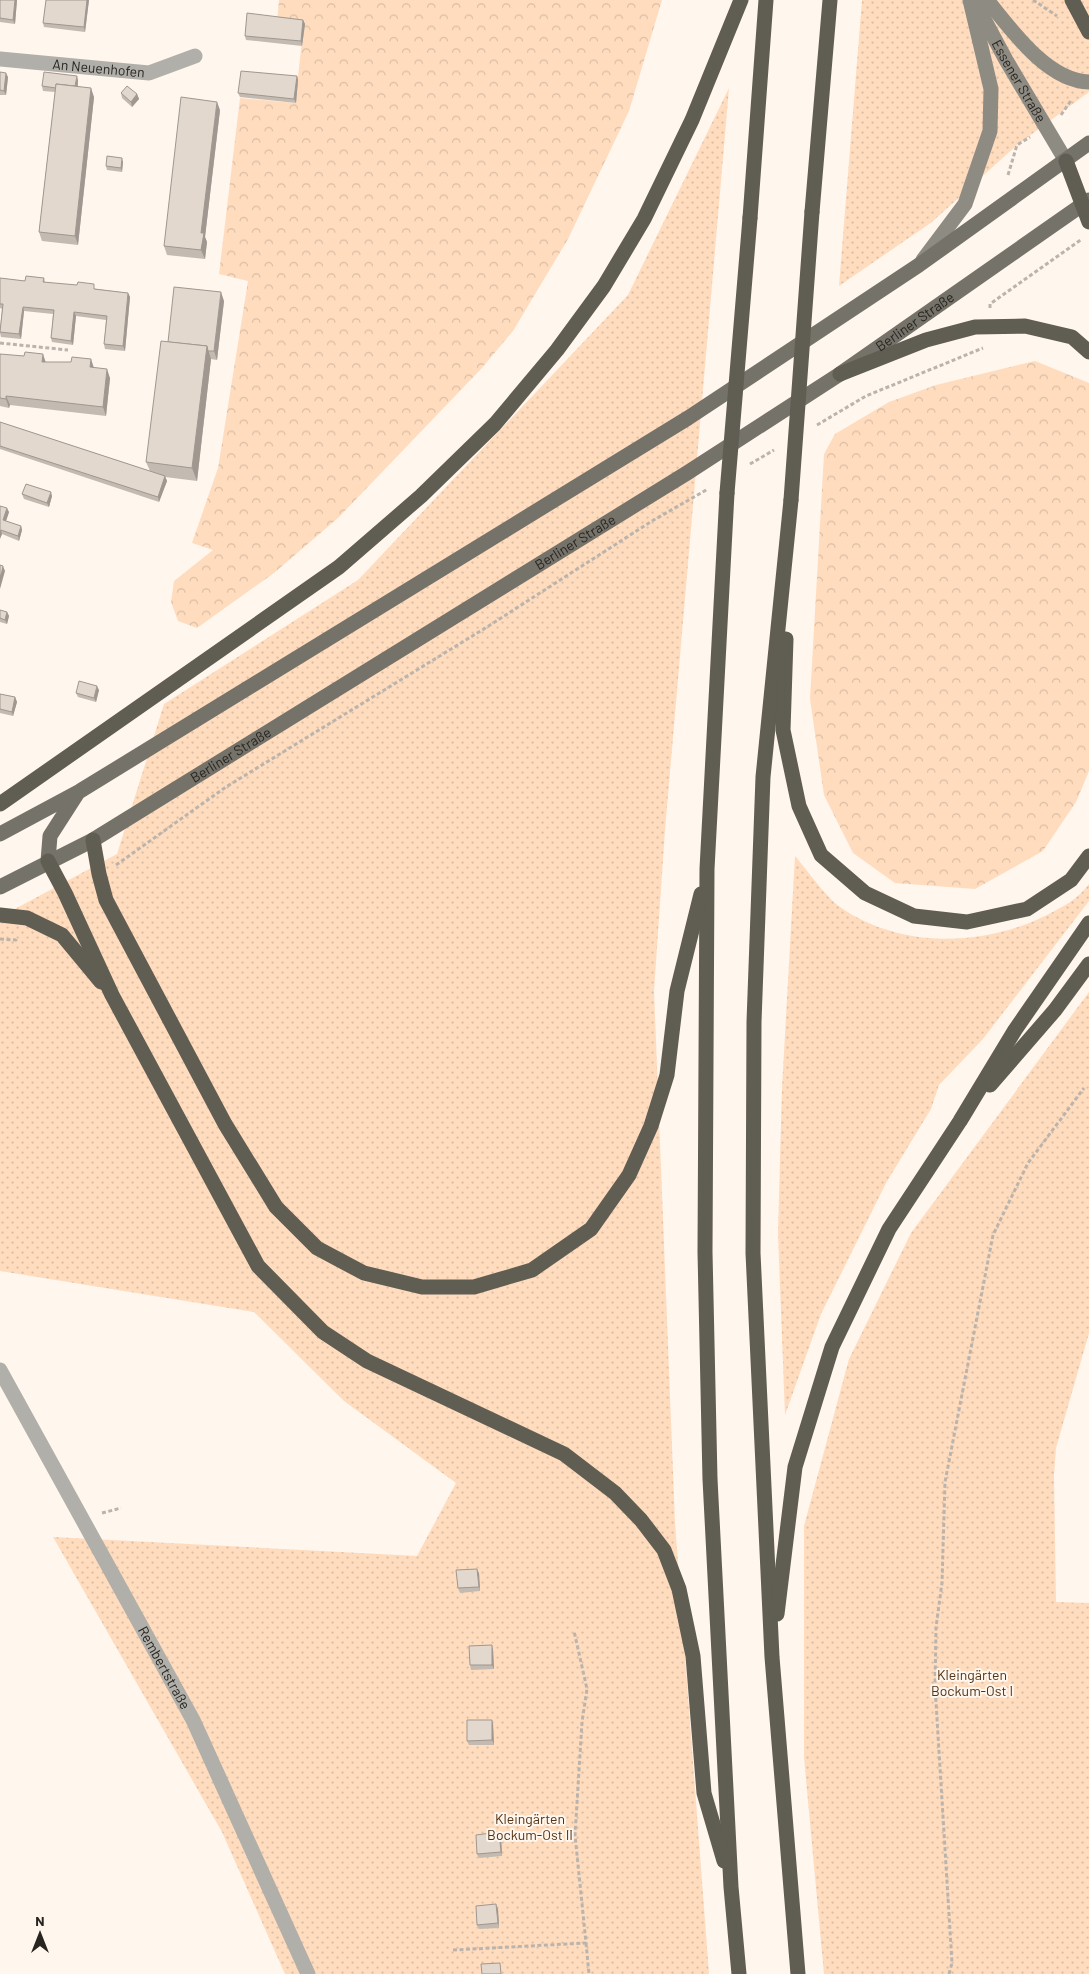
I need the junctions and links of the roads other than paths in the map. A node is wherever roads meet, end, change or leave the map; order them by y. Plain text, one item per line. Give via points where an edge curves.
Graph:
1 (741, 0) edge
2 (766, 0) edge
3 (830, 0) edge
4 (970, 0) edge
5 (974, 0) edge
6 (987, 0) edge
7 (1072, 0) edge
8 (1089, 32) edge
9 (195, 56) dead end
10 (0, 59) edge
11 (1089, 82) edge
12 (1089, 143) edge
13 (1066, 161) junction
14 (1086, 202) edge
15 (1089, 222) edge
16 (919, 265) junction
17 (1089, 352) edge
18 (840, 374) junction
19 (791, 500) junction
20 (80, 791) junction
21 (0, 804) edge
22 (3, 832) edge
23 (94, 840) junction
24 (1089, 856) edge
25 (48, 861) junction
26 (707, 869) junction
27 (0, 887) edge
28 (0, 915) edge
29 (1089, 923) edge
30 (1089, 964) edge
31 (112, 995) junction
32 (960, 1121) junction
33 (0, 1370) edge
34 (772, 1657) junction
35 (731, 1887) junction
36 (308, 1974) edge
37 (739, 1974) edge
38 (798, 1974) edge

1 - 21 highway via 692,120 644,219 604,286 557,350 495,424 421,496 339,567
2 - 26 highway, bridge via 727,493
3 - 19 highway, bridge
4 - 16 main road via 991,89 990,131 964,204
5 - 13 main road, Essener Straße
6 - 11 main road via 1048,68
7 - 8 highway, bridge
9 - 10 street, An Neuenhofen via 149,73
12 - 13 main road
13 - 14 highway
13 - 16 main road
14 - 15 highway
14 - 18 main road, Berliner Straße
16 - 20 main road via 575,489
17 - 18 highway via 1072,337 1025,326 975,327 926,340
18 - 23 main road, Berliner Straße via 687,473
19 - 24 highway via 783,730 799,806 821,855 865,893 914,916 967,922 1027,909 1071,880
19 - 34 highway via 763,777 754,1022 753,1253
20 - 22 main road
20 - 25 main road via 50,836
23 - 25 main road, Berliner Straße
23 - 26 highway via 106,900 225,1124 276,1207 317,1248 364,1272 422,1287 474,1287 532,1270 590,1229 630,1175 651,1126 667,1075 677,991
25 - 27 main road, Berliner Straße
25 - 31 highway
26 - 35 highway via 704,1252 710,1479
28 - 31 highway via 27,918 62,935
29 - 32 highway via 1015,1030
30 - 32 highway via 1055,1010
31 - 35 highway via 258,1266 284,1295 322,1332 367,1361 564,1454 615,1493 664,1550 679,1589 693,1656 704,1793
32 - 34 highway via 890,1229 832,1347 795,1467
33 - 36 street, Rembertstraße via 193,1720
34 - 38 highway
35 - 37 highway

